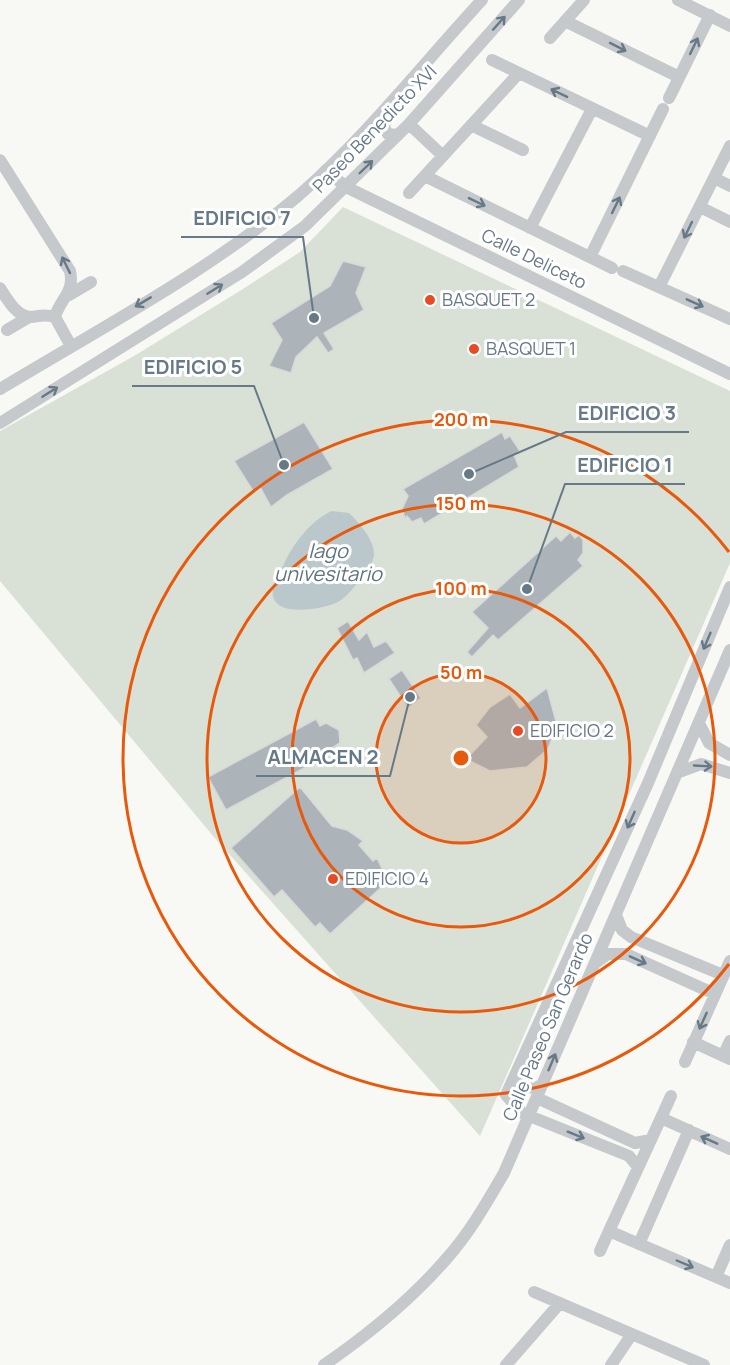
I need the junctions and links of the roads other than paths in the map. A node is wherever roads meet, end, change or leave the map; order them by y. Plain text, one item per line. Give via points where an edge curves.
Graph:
1 (482, 0) edge
2 (519, 0) edge
3 (584, 0) edge
4 (678, 0) edge
5 (710, 15) junction
6 (566, 21) junction
7 (730, 26) edge
8 (550, 38) dead end
9 (440, 46) junction
10 (492, 60) dead end
11 (519, 73) junction
12 (679, 77) junction
13 (592, 109) junction
14 (409, 124) junction
15 (471, 125) junction
16 (398, 135) junction
17 (650, 136) junction
18 (730, 146) edge
19 (523, 150) dead end
20 (443, 156) junction
21 (0, 160) edge
22 (326, 170) junction
23 (425, 176) junction
24 (714, 178) junction
25 (730, 186) edge
26 (346, 187) junction
27 (409, 193) dead end
28 (700, 207) junction
29 (730, 222) edge
30 (530, 228) junction
31 (590, 257) junction
32 (91, 282) dead end
33 (660, 287) junction
34 (0, 288) edge
35 (69, 295) junction
36 (29, 317) junction
37 (55, 317) junction
38 (730, 319) edge
39 (7, 330) dead end
40 (71, 346) junction
41 (730, 374) edge
42 (0, 389) edge
43 (0, 423) edge
44 (730, 587) edge
45 (730, 650) edge
46 (699, 723) junction
47 (730, 755) edge
48 (677, 773) junction
49 (730, 773) edge
50 (616, 915) junction
51 (730, 960) edge
52 (596, 963) junction
53 (723, 975) junction
54 (715, 994) junction
55 (730, 1041) edge
56 (693, 1042) junction
57 (524, 1057) junction
58 (727, 1057) edge
59 (685, 1062) dead end
60 (543, 1084) junction
61 (671, 1096) dead end
62 (537, 1098) junction
63 (530, 1116) junction
64 (661, 1118) junction
65 (689, 1130) junction
66 (651, 1140) junction
67 (730, 1149) edge
68 (638, 1167) junction
69 (609, 1231) junction
70 (639, 1244) junction
71 (730, 1245) edge
72 (600, 1251) dead end
73 (716, 1277) junction
74 (730, 1283) edge
75 (534, 1292) dead end
76 (560, 1303) junction
77 (632, 1334) junction
78 (324, 1365) edge
79 (506, 1365) edge
80 (611, 1365) edge
81 (704, 1365) edge

1 - 9 street, Paseo Benedicto XVI
14 -> 2 street, Paseo Benedicto XVI
3 - 6 street
4 - 5 street
5 - 7 street
12 -> 5 street
6 - 8 street
6 -> 12 street
9 - 16 street via 383,126 388,134
9 - 22 street, Paseo Benedicto XVI
10 - 11 street
13 -> 11 street
11 - 15 street
12 - 17 street
13 - 17 street
13 - 30 street
14 - 16 street, Paseo Benedicto XVI
14 - 20 street
15 - 19 street
15 - 20 street
26 -> 16 street, Paseo Benedicto XVI
31 -> 17 street
18 - 24 street
20 - 23 street
35 -> 21 street via 72,279 66,263
22 - 26 street, Calle Deliceto
22 -> 40 street, Paseo Benedicto XVI via 230,250
23 - 27 street
23 -> 30 street
24 - 25 street
24 - 28 street
26 - 41 street, Calle Deliceto
43 -> 26 street, Paseo Benedicto XVI via 242,272 305,226
28 - 29 street
28 -> 33 street
30 - 31 street
31 - 33 street
32 - 35 street
33 -> 38 street
34 - 36 street via 18,312
35 - 37 street via 58,305
36 - 37 street
36 - 39 street
37 - 40 street
40 - 42 street, Paseo Benedicto XVI
44 -> 57 street, Calle Paseo San Gerardo via 648,783
45 - 46 street, Calle Paseo San Gerardo
46 - 47 street via 709,743
46 - 48 street, Calle Paseo San Gerardo
48 -> 49 street via 701,764
48 - 50 street, Calle Paseo San Gerardo
50 - 52 street, Calle Paseo San Gerardo
50 - 53 street via 622,930 631,937
51 - 53 street
52 -> 54 street via 608,954 626,954
60 -> 52 street, Calle Paseo San Gerardo
53 - 54 street
54 -> 56 street
55 - 58 street
56 - 58 street
56 - 59 street
57 - 60 street via 524,1084 531,1089
57 - 63 street, Calle Paseo San Gerardo via 506,1095 516,1108
60 - 62 street, Calle Paseo San Gerardo
61 - 64 street
62 - 63 street, Calle Paseo San Gerardo
62 - 66 street via 635,1143
63 -> 68 street via 629,1156
63 - 78 street, Calle Paseo San Gerardo via 498,1183 449,1256 415,1292
64 - 65 street
64 - 66 street
67 -> 65 street
65 - 70 street
66 - 68 street
68 - 69 street
69 - 70 street
69 - 72 street
70 -> 73 street
71 - 73 street
73 - 74 street
75 - 76 street
76 - 77 street
76 - 79 street
77 - 80 street
77 - 81 street

